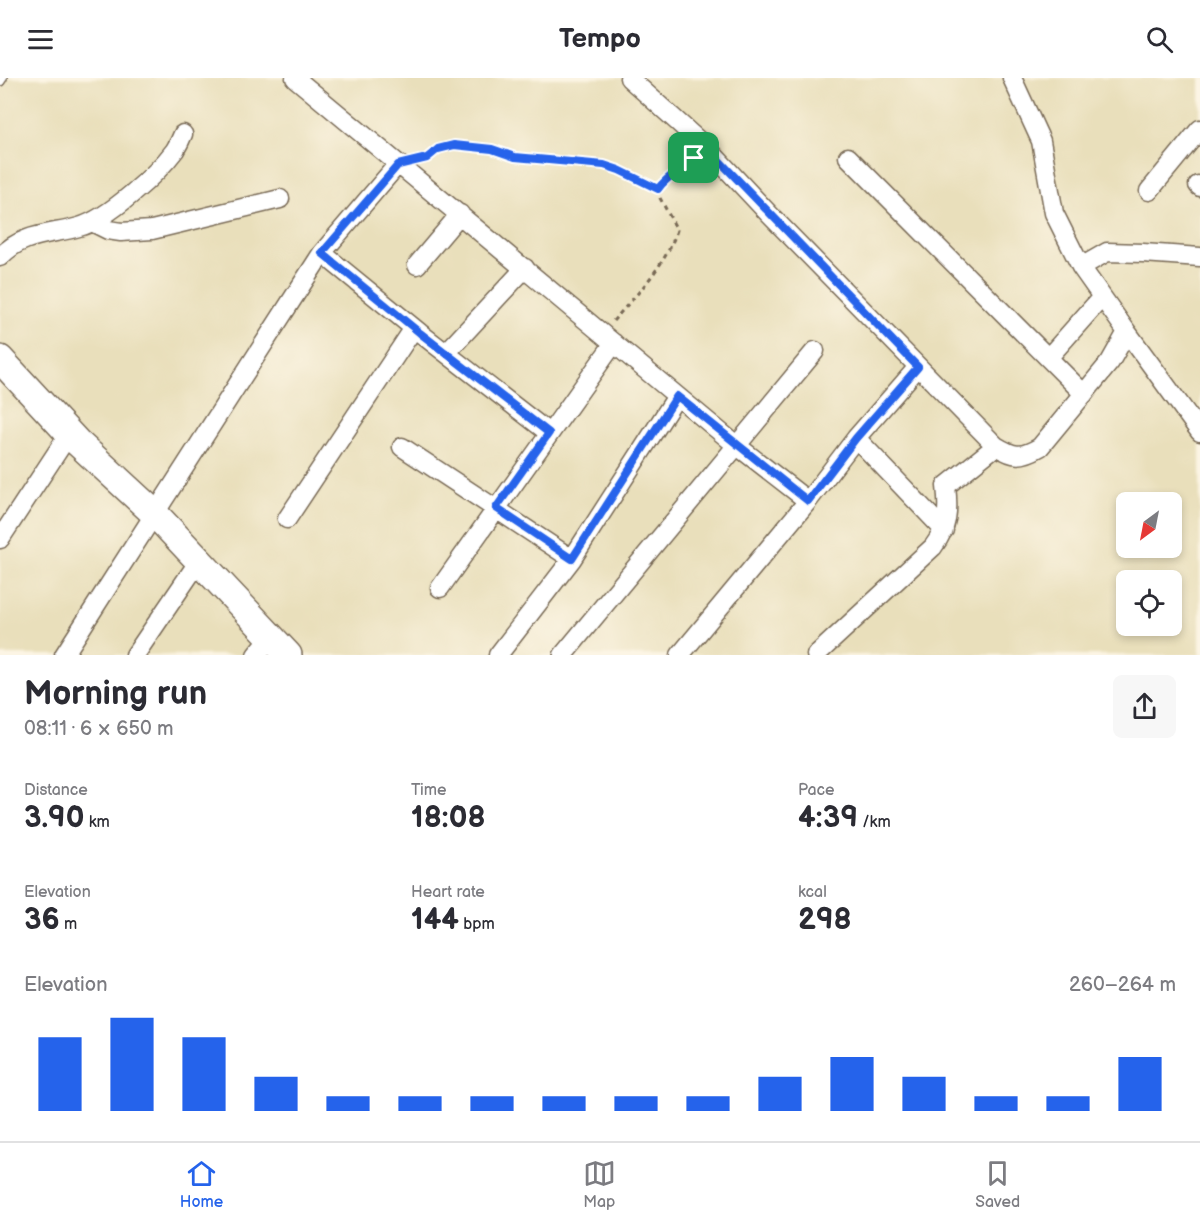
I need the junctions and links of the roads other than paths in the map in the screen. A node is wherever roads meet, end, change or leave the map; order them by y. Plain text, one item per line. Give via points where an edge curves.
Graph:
1 (295, 78) edge
2 (629, 78) edge
3 (1012, 78) edge
4 (1200, 129) edge
5 (183, 134) dead end
6 (848, 157) dead end
7 (398, 165) junction
8 (1149, 190) dead end
9 (280, 200) dead end
10 (460, 214) junction
11 (92, 222) junction
12 (322, 253) junction
13 (0, 257) edge
14 (1200, 257) edge
15 (417, 266) dead end
16 (1081, 267) junction
17 (525, 268) junction
18 (1102, 297) junction
19 (414, 328) junction
20 (1127, 332) junction
21 (608, 338) junction
22 (815, 351) dead end
23 (446, 353) junction
24 (1048, 358) junction
25 (0, 360) edge
26 (918, 367) junction
27 (1084, 394) junction
28 (677, 396) junction
29 (1200, 432) edge
30 (549, 433) junction
31 (69, 434) junction
32 (856, 438) junction
33 (736, 445) junction
34 (996, 446) junction
35 (402, 447) dead end
36 (808, 501) junction
37 (496, 508) junction
38 (154, 514) junction
39 (287, 519) dead end
40 (944, 530) junction
41 (0, 539) edge
42 (572, 559) junction
43 (199, 561) junction
44 (440, 588) dead end
45 (272, 649) edge
46 (64, 655) edge
47 (135, 655) edge
48 (498, 655) edge
49 (563, 655) edge
50 (680, 655) edge
51 (816, 655) edge

1 - 7 street
2 - 26 street via 709,150
3 - 16 street via 1041,141 1054,213
4 - 8 street
5 - 11 street via 176,149 153,175
6 - 24 street
7 - 10 street
7 - 12 street
9 - 11 street via 152,230 121,232
10 - 15 street
10 - 17 street
11 - 13 street via 29,236
12 - 19 street
12 - 38 street
14 - 16 street via 1107,252
16 - 18 street
17 - 21 street
17 - 23 street
18 - 20 street
18 - 24 street
19 - 23 street
19 - 39 street
20 - 27 street via 1110,362
20 - 29 street
21 - 28 street
21 - 30 street
22 - 33 street
23 - 30 street
24 - 27 street
25 - 31 street
26 - 32 street
26 - 34 street
27 - 34 street via 1040,447 1026,455 1009,454
28 - 33 street
28 - 42 street
30 - 37 street
31 - 38 street
31 - 41 street
32 - 36 street
32 - 40 street
33 - 36 street
33 - 49 street
34 - 40 street via 946,486 949,509
35 - 37 street
36 - 50 street
37 - 42 street
37 - 44 street
38 - 43 street
38 - 46 street
40 - 51 street via 933,547
42 - 48 street
43 - 45 street
43 - 47 street

